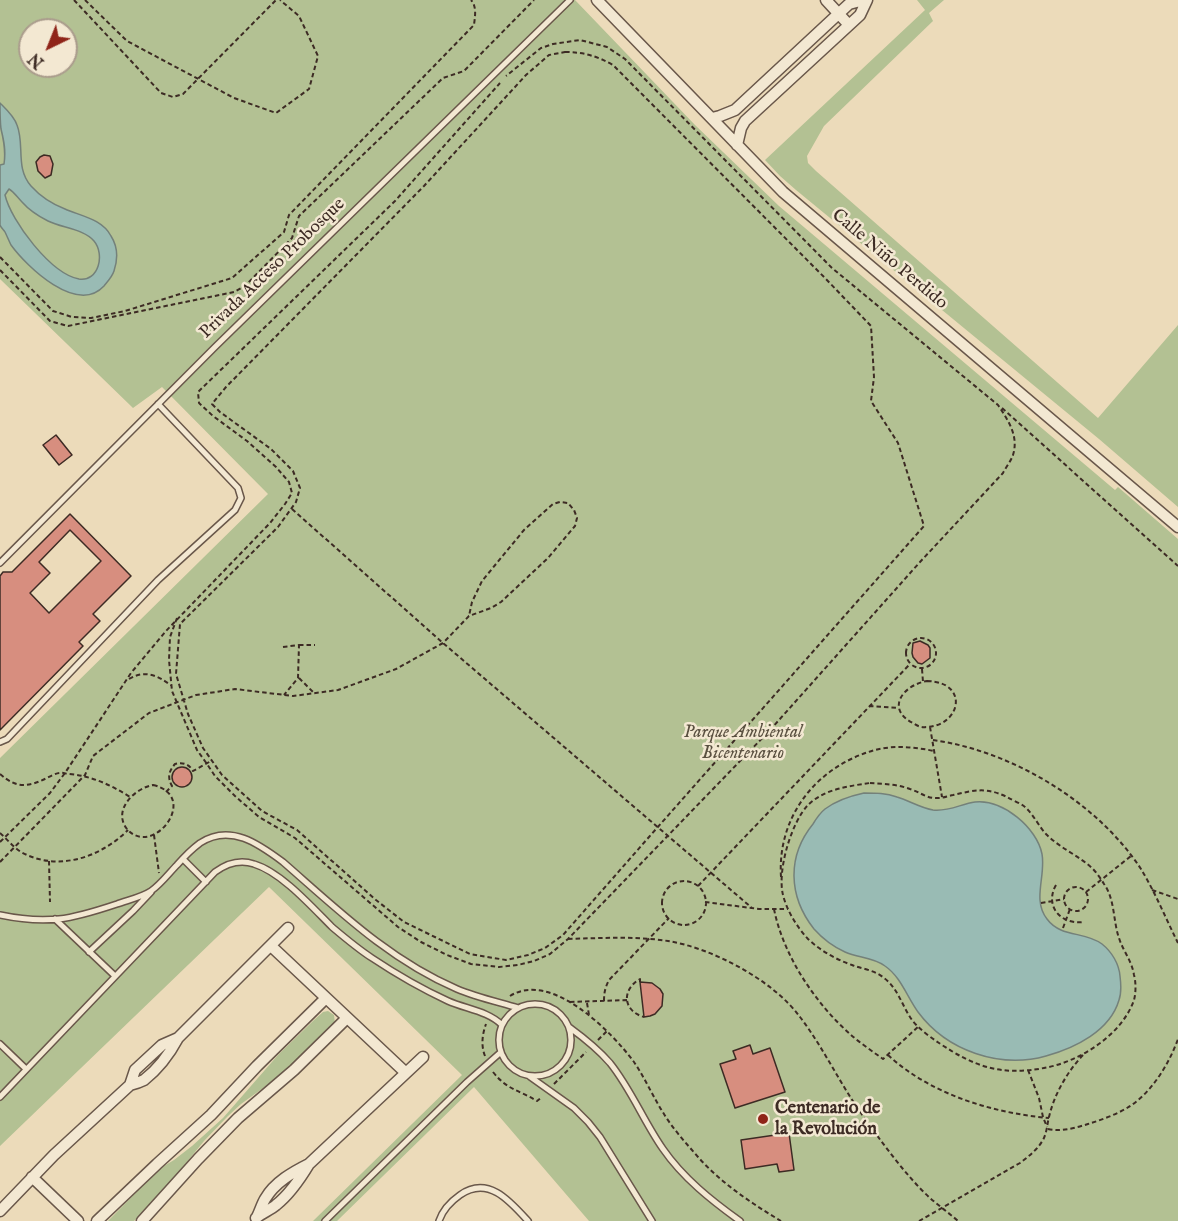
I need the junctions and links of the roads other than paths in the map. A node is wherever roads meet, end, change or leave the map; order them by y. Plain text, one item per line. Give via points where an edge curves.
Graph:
1 (570, 0) edge
2 (597, 0) edge
3 (826, 0) edge
4 (865, 0) edge
5 (847, 2) edge
6 (838, 14) junction
7 (860, 15) junction
8 (849, 25) junction
9 (746, 100) junction
10 (756, 111) junction
11 (712, 118) junction
12 (737, 145) junction
13 (158, 404) junction
14 (1176, 522) edge
15 (0, 563) edge
16 (0, 742) edge
17 (183, 859) junction
18 (206, 882) junction
19 (152, 890) junction
20 (0, 915) edge
21 (55, 919) junction
22 (288, 928) dead end
23 (270, 946) junction
24 (89, 952) junction
25 (114, 976) junction
26 (326, 998) junction
27 (518, 1008) junction
28 (347, 1018) junction
29 (502, 1025) junction
30 (569, 1027) junction
31 (0, 1044) edge
32 (501, 1052) junction
33 (423, 1057) dead end
34 (26, 1069) junction
35 (406, 1073) junction
36 (528, 1075) junction
37 (0, 1097) edge
38 (32, 1177) junction
39 (0, 1211) edge
40 (255, 1219) edge
41 (78, 1221) edge
42 (97, 1221) edge
43 (142, 1221) edge
44 (325, 1221) edge
45 (439, 1221) edge
46 (528, 1221) edge
47 (652, 1221) edge
48 (740, 1221) edge

1 - 13 lane, Privada Acceso Probosque
2 - 11 street, Calle Niño Perdido
3 - 6 street
4 - 5 street
4 - 7 street
5 - 6 street
5 - 7 street
6 - 8 street
6 - 9 street
7 - 8 street
8 - 10 street
9 - 10 street
9 - 11 street via 735,110
10 - 12 street via 741,128
11 - 12 street, Calle Niño Perdido
12 - 14 street, Calle Niño Perdido via 783,192
13 - 15 lane, Privada Acceso Probosque
13 - 16 lane via 238,488 241,498 235,510 158,580
17 - 18 lane
17 - 19 lane
17 - 27 lane via 212,837 223,834 246,838 283,862 348,919 411,965 458,989
18 - 25 lane
18 - 29 lane via 231,863 254,864 276,876 339,933 392,971 447,1000 489,1015
19 - 21 lane via 102,909
19 - 24 lane
20 - 21 lane
21 - 24 lane
22 - 23 street
23 - 26 street
23 - 38 street via 178,1038 155,1069 130,1085
24 - 25 lane
25 - 34 lane
26 - 28 street
26 - 42 street via 211,1115
27 - 29 lane
27 - 30 lane via 542,1004 553,1008
28 - 35 street
28 - 43 street via 231,1125
29 - 32 lane
30 - 36 lane via 571,1048 566,1059 549,1073
30 - 48 lane via 610,1064 669,1156 696,1186
31 - 34 lane
32 - 36 lane via 516,1070
32 - 44 lane
33 - 35 street
34 - 37 lane
35 - 40 street via 309,1164 275,1206
36 - 47 lane via 588,1122
38 - 39 street
38 - 41 street
45 - 46 lane via 450,1203 480,1186 506,1198

